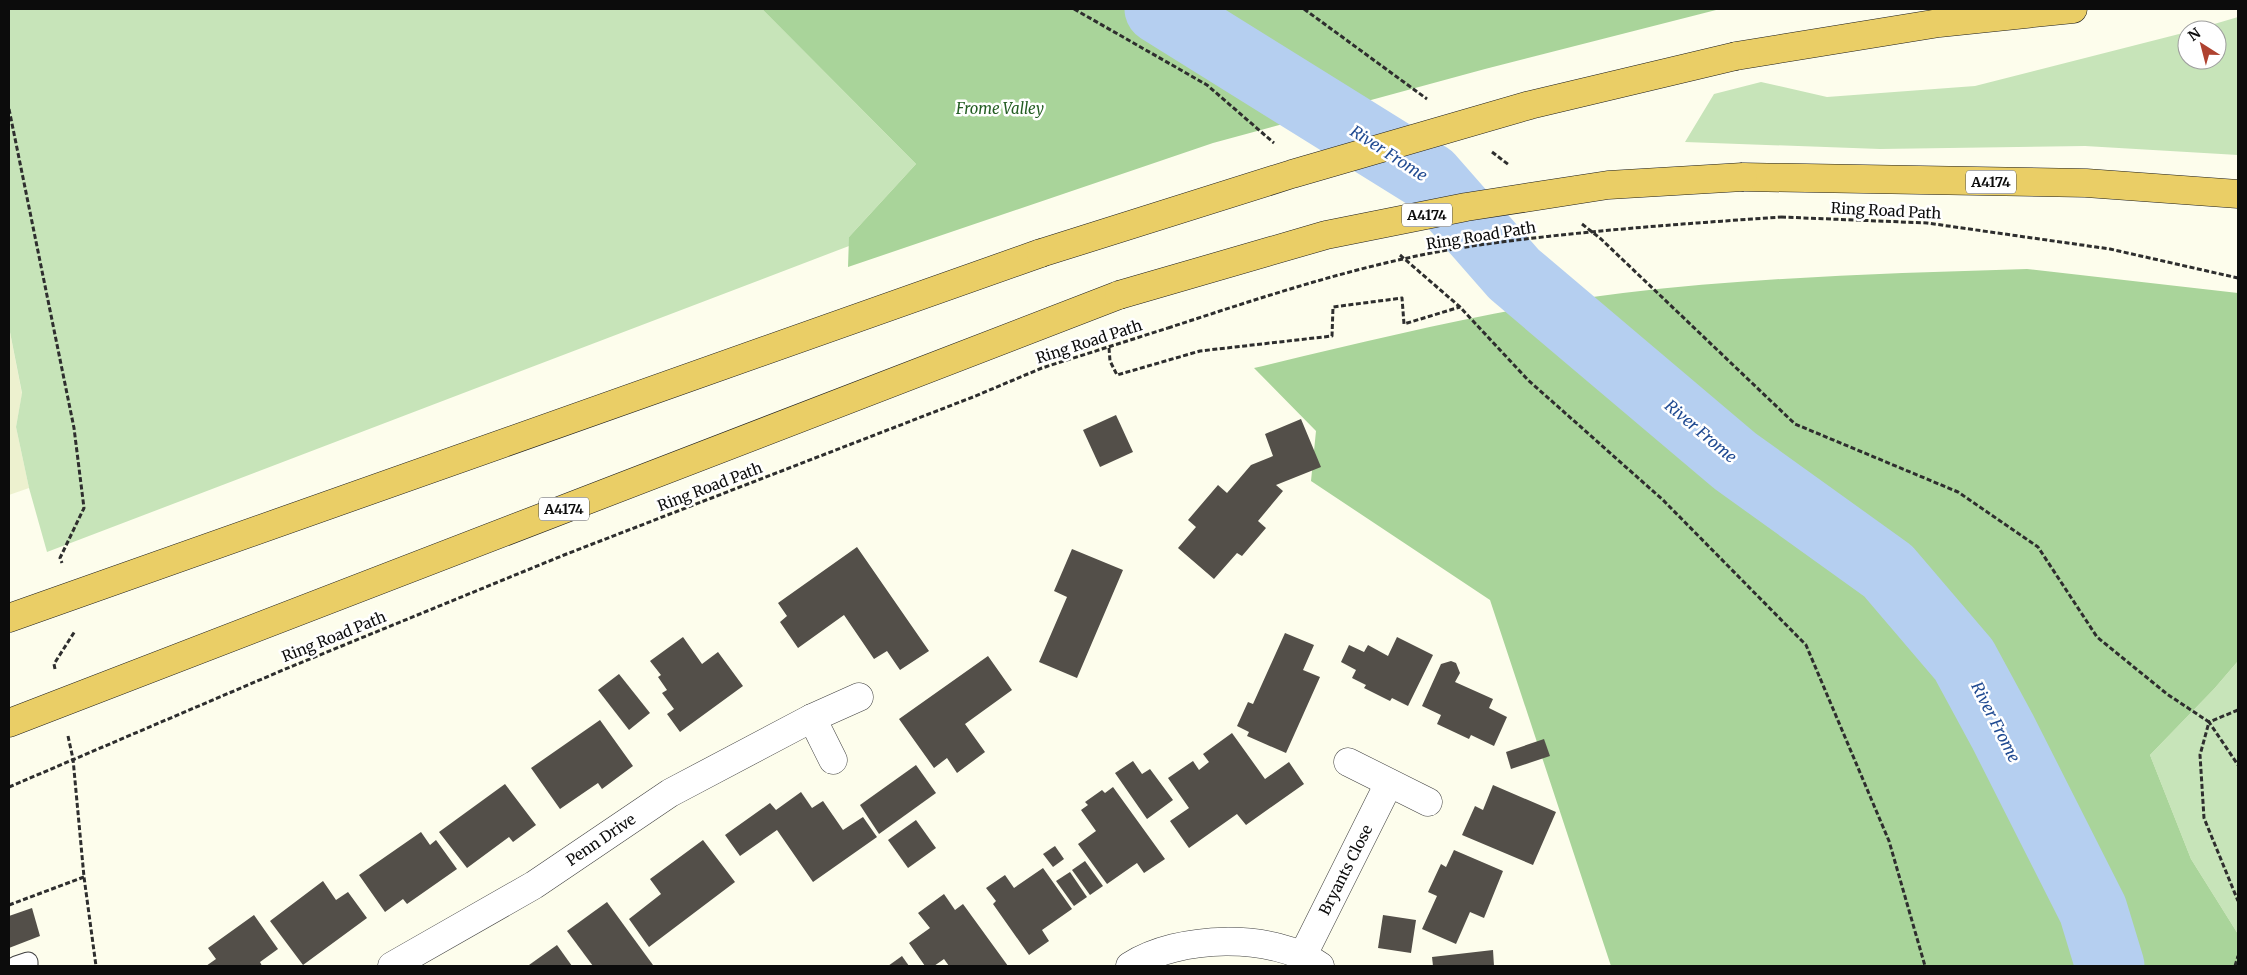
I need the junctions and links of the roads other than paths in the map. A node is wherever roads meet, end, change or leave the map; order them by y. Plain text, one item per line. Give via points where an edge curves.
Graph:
1 (2073, 9) edge
2 (2019, 12) edge
3 (2238, 194) edge
4 (9, 618) edge
5 (859, 697) dead end
6 (812, 718) junction
7 (9, 724) edge
8 (833, 760) dead end
9 (1348, 762) dead end
10 (1389, 783) junction
11 (1428, 802) dead end
12 (1311, 961) edge
13 (16, 966) edge
14 (28, 966) edge
15 (392, 966) edge
16 (1130, 966) edge

1 - 2 highway
2 - 4 highway, bridge via 1736,56 1530,105 1292,174 1041,253
3 - 7 highway, A4174, bridge via 2086,183 1742,176 1608,185 1466,207 1326,235 1120,295
5 - 6 street, Penn Drive
6 - 8 street
6 - 15 street, Penn Drive via 670,793 534,885
9 - 10 street
10 - 11 street
10 - 12 street, Bryants Close
12 - 16 street via 1253,944 1226,941 1202,942 1156,953
13 - 14 lane via 28,962

